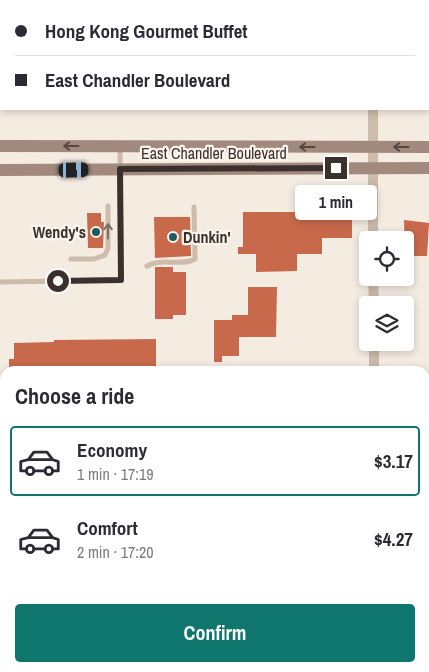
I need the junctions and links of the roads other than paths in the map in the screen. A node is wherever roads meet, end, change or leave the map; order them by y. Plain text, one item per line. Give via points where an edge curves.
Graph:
1 (372, 0) edge
2 (381, 0) edge
3 (373, 110) edge
4 (0, 146) edge
5 (120, 146) junction
6 (373, 147) junction
7 (429, 147) edge
8 (374, 168) junction
9 (429, 168) edge
10 (120, 169) junction
11 (0, 170) edge
12 (108, 206) dead end
13 (194, 207) dead end
14 (373, 231) edge
15 (71, 259) dead end
16 (147, 266) dead end
17 (0, 282) edge
18 (374, 351) edge
19 (374, 366) edge

1 - 2 street
3 - 6 street
5 -> 4 main road, East Chandler Boulevard
6 -> 5 main road, East Chandler Boulevard
5 - 10 lane
7 -> 6 main road, East Chandler Boulevard
6 - 8 street
8 - 9 main road, East Chandler Boulevard
8 - 10 main road, East Chandler Boulevard
8 - 14 street
10 - 11 main road, East Chandler Boulevard
10 - 17 lane via 121,280
15 -> 12 lane via 94,259 105,255 108,248
13 - 16 lane via 195,259 154,262
18 - 19 street

